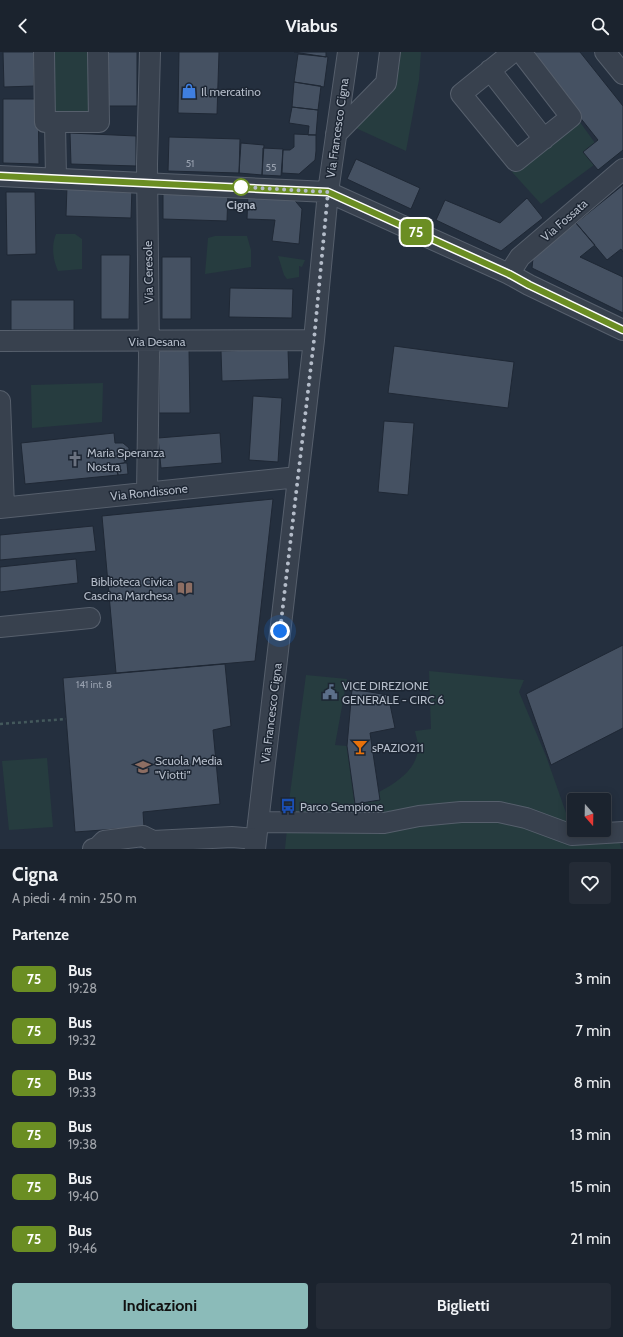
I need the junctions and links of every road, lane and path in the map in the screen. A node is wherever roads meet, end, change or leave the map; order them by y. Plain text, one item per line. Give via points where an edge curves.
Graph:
1 (44, 52) edge
2 (98, 52) edge
3 (150, 52) edge
4 (348, 52) edge
5 (390, 52) edge
6 (513, 52) edge
7 (521, 52) edge
8 (605, 52) edge
9 (492, 62) edge
10 (623, 74) edge
11 (55, 122) junction
12 (336, 134) junction
13 (544, 139) junction
14 (623, 169) edge
15 (0, 176) edge
16 (56, 178) junction
17 (148, 183) junction
18 (328, 192) junction
19 (509, 274) junction
20 (623, 330) edge
21 (314, 340) junction
22 (0, 341) edge
23 (149, 341) junction
24 (0, 401) edge
25 (298, 477) junction
26 (146, 493) junction
27 (2, 507) edge
28 (90, 618) dead end
29 (0, 627) edge
30 (66, 718) dead end
31 (0, 724) edge
32 (623, 832) edge
33 (256, 837) edge
34 (93, 849) edge

1 - 11 street via 45,122
2 - 11 street via 99,122
3 - 17 street, Via Ceresole
4 - 12 street, Via Francesco Cigna
5 - 12 street via 386,83
6 - 9 street
7 - 13 street via 571,117
8 - 10 street
9 - 13 street
9 - 13 street via 461,94 516,161
11 - 16 street
12 - 18 street, Via Francesco Cigna
14 - 19 street, Via Fossata via 520,258
15 - 16 street
16 - 17 street
17 - 18 street
17 - 23 street, Via Ceresole
18 - 19 street
18 - 21 street, Via Francesco Cigna
19 - 20 street
21 - 23 street, Via Desana
21 - 25 street, Via Francesco Cigna
22 - 23 street, Via Desana
23 - 26 street, Via Ceresole
24 - 27 street
25 - 26 street, Via Rondissone
25 - 33 street, Via Francesco Cigna
26 - 27 street, Via Rondissone
28 - 29 street
30 - 31 path
32 - 33 street via 572,835 526,818 499,812 461,812
33 - 34 street via 153,841 143,836 104,841

